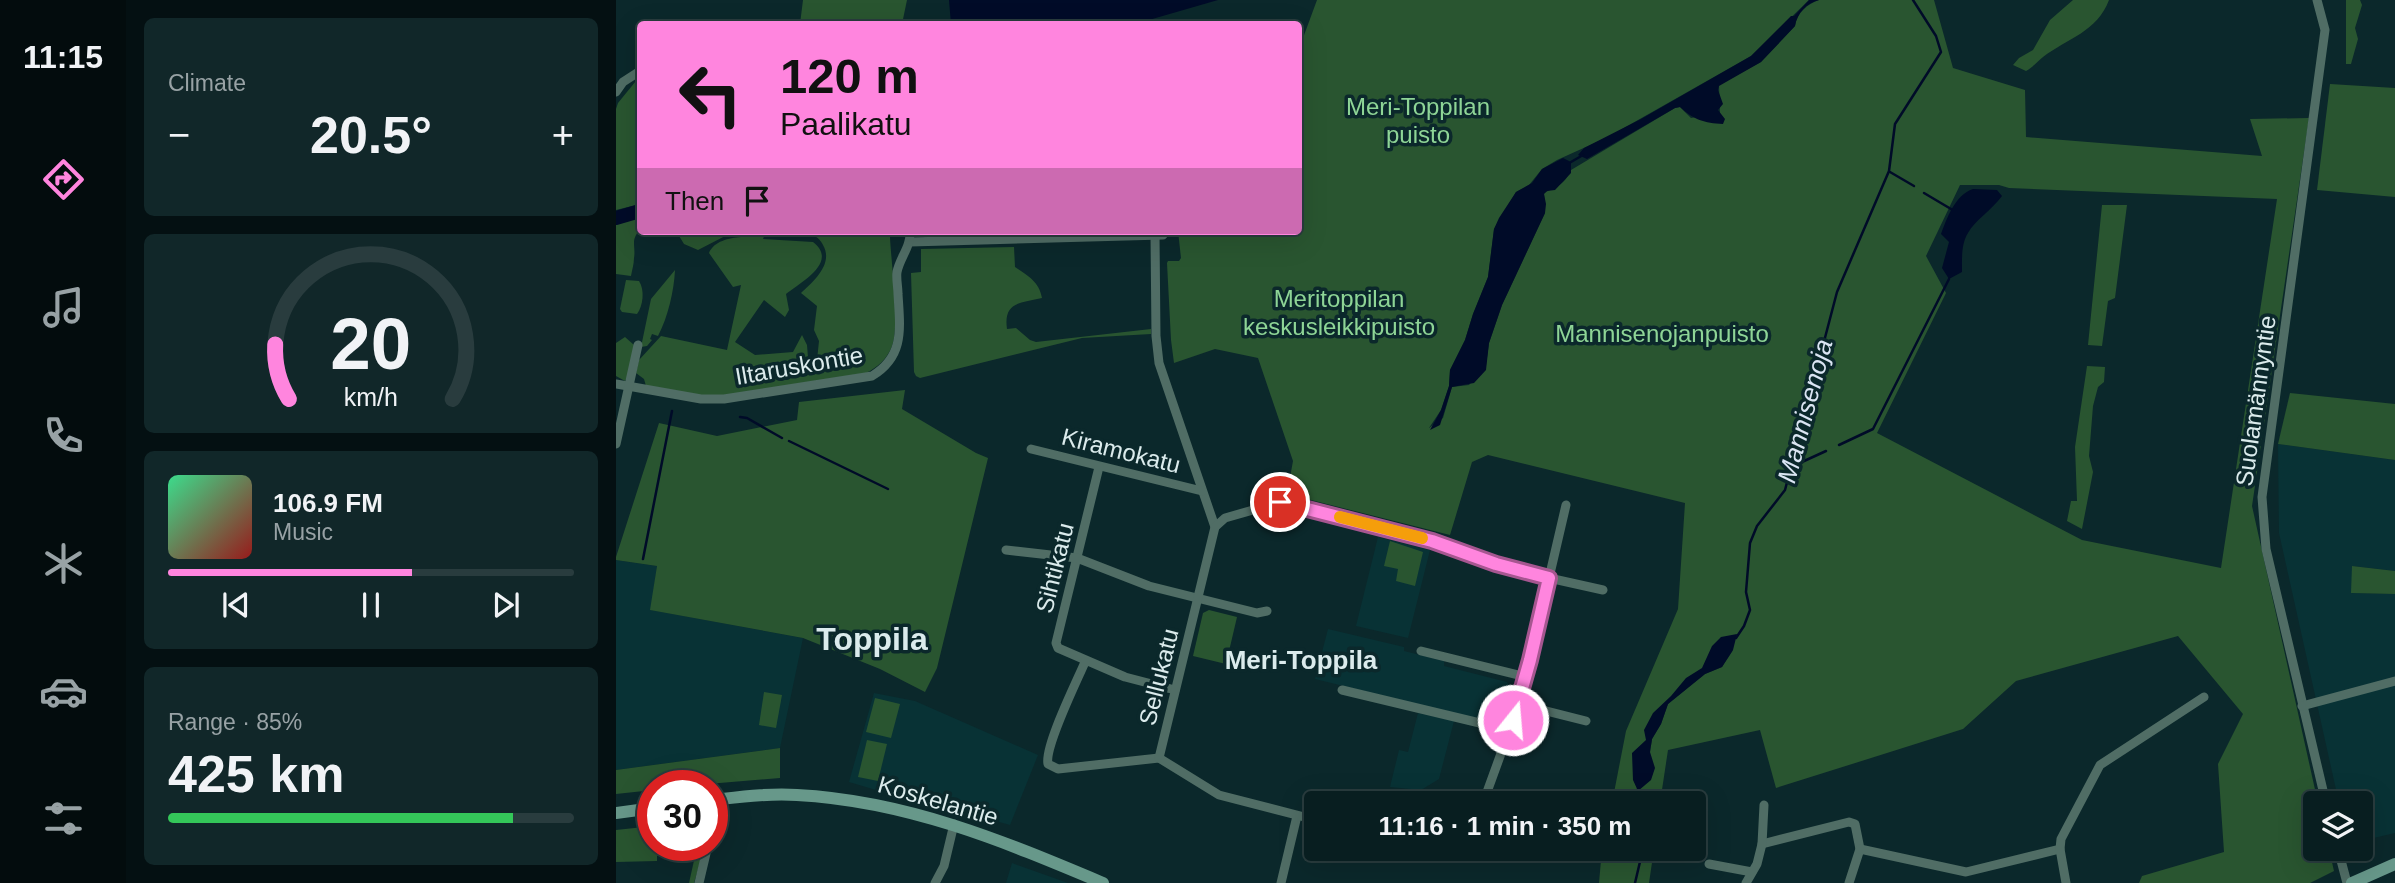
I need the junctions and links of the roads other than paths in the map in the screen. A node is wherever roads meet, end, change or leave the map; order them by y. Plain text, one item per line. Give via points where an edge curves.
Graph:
1 (2317, 0) edge
2 (637, 73) edge
3 (616, 92) edge
4 (910, 235) edge
5 (1025, 235) edge
6 (1159, 235) edge
7 (910, 242) junction
8 (638, 345) dead end
9 (616, 384) edge
10 (628, 387) junction
11 (616, 444) edge
12 (1031, 449) dead end
13 (1099, 467) junction
14 (1202, 491) junction
15 (1566, 505) dead end
16 (1214, 527) junction
17 (1006, 550) dead end
18 (1077, 558) junction
19 (1549, 578) junction
20 (1603, 590) dead end
21 (1198, 598) junction
22 (1268, 611) dead end
23 (1421, 652) dead end
24 (1085, 662) junction
25 (1526, 677) junction
26 (2395, 681) edge
27 (1175, 690) junction
28 (1342, 690) dead end
29 (2204, 697) dead end
30 (1519, 704) junction
31 (2302, 706) junction
32 (1586, 720) dead end
33 (1509, 730) junction
34 (1159, 758) junction
35 (1487, 791) edge
36 (2323, 791) edge
37 (728, 799) edge
38 (1765, 805) dead end
39 (637, 810) edge
40 (616, 813) edge
41 (1297, 816) junction
42 (1304, 817) edge
43 (954, 824) junction
44 (1762, 844) junction
45 (1860, 849) junction
46 (2060, 849) junction
47 (704, 861) edge
48 (2342, 861) edge
49 (1709, 864) dead end
50 (2395, 864) edge
51 (1752, 873) junction
52 (1081, 879) edge
53 (699, 883) edge
54 (935, 883) edge
55 (1103, 883) edge
56 (1281, 883) edge
57 (1746, 883) edge
58 (1849, 883) edge
59 (2066, 883) edge
60 (2349, 883) edge

1 - 31 street, Suolamännyntie via 2325,30 2262,497 2266,549
2 - 3 street
4 - 7 street
5 - 7 street
6 - 14 street via 1157,353
7 - 10 street, Iltaruskontie via 897,272 897,349 872,376 724,399
8 - 10 street
9 - 10 street, Iltaruskontie
10 - 11 street
12 - 13 street, Kiramokatu
13 - 14 street, Kiramokatu
13 - 18 street, Sihtikatu
14 - 16 street
15 - 19 street
16 - 19 street via 1224,518 1280,502 1432,541
16 - 21 street, Sellukatu
17 - 18 street
18 - 21 street via 1149,586
18 - 24 street, Sihtikatu via 1056,643 1063,652
19 - 20 street
19 - 25 street
21 - 22 street via 1257,613
21 - 27 street, Sellukatu
23 - 25 street
24 - 27 street
24 - 34 street via 1046,757 1048,764 1058,769
25 - 30 street
26 - 31 street
27 - 34 street, Sellukatu
28 - 33 street
29 - 46 street via 2100,765 2065,828
30 - 32 street
30 - 33 street
31 - 36 street, Suolamännyntie
33 - 35 street
34 - 41 street, Sellukatu via 1219,795
37 - 43 main road, Koskelantie via 796,794 879,804
38 - 44 street
39 - 40 main road
41 - 42 street, Sellukatu
41 - 56 street
43 - 52 main road, Koskelantie via 1009,843
43 - 54 street
44 - 45 street via 1849,822 1855,824
44 - 51 street
45 - 46 street via 1966,872
45 - 58 street
46 - 59 street
47 - 53 street
48 - 60 street
49 - 51 street
50 - 60 main road
51 - 57 street
52 - 55 main road, Koskelantie

